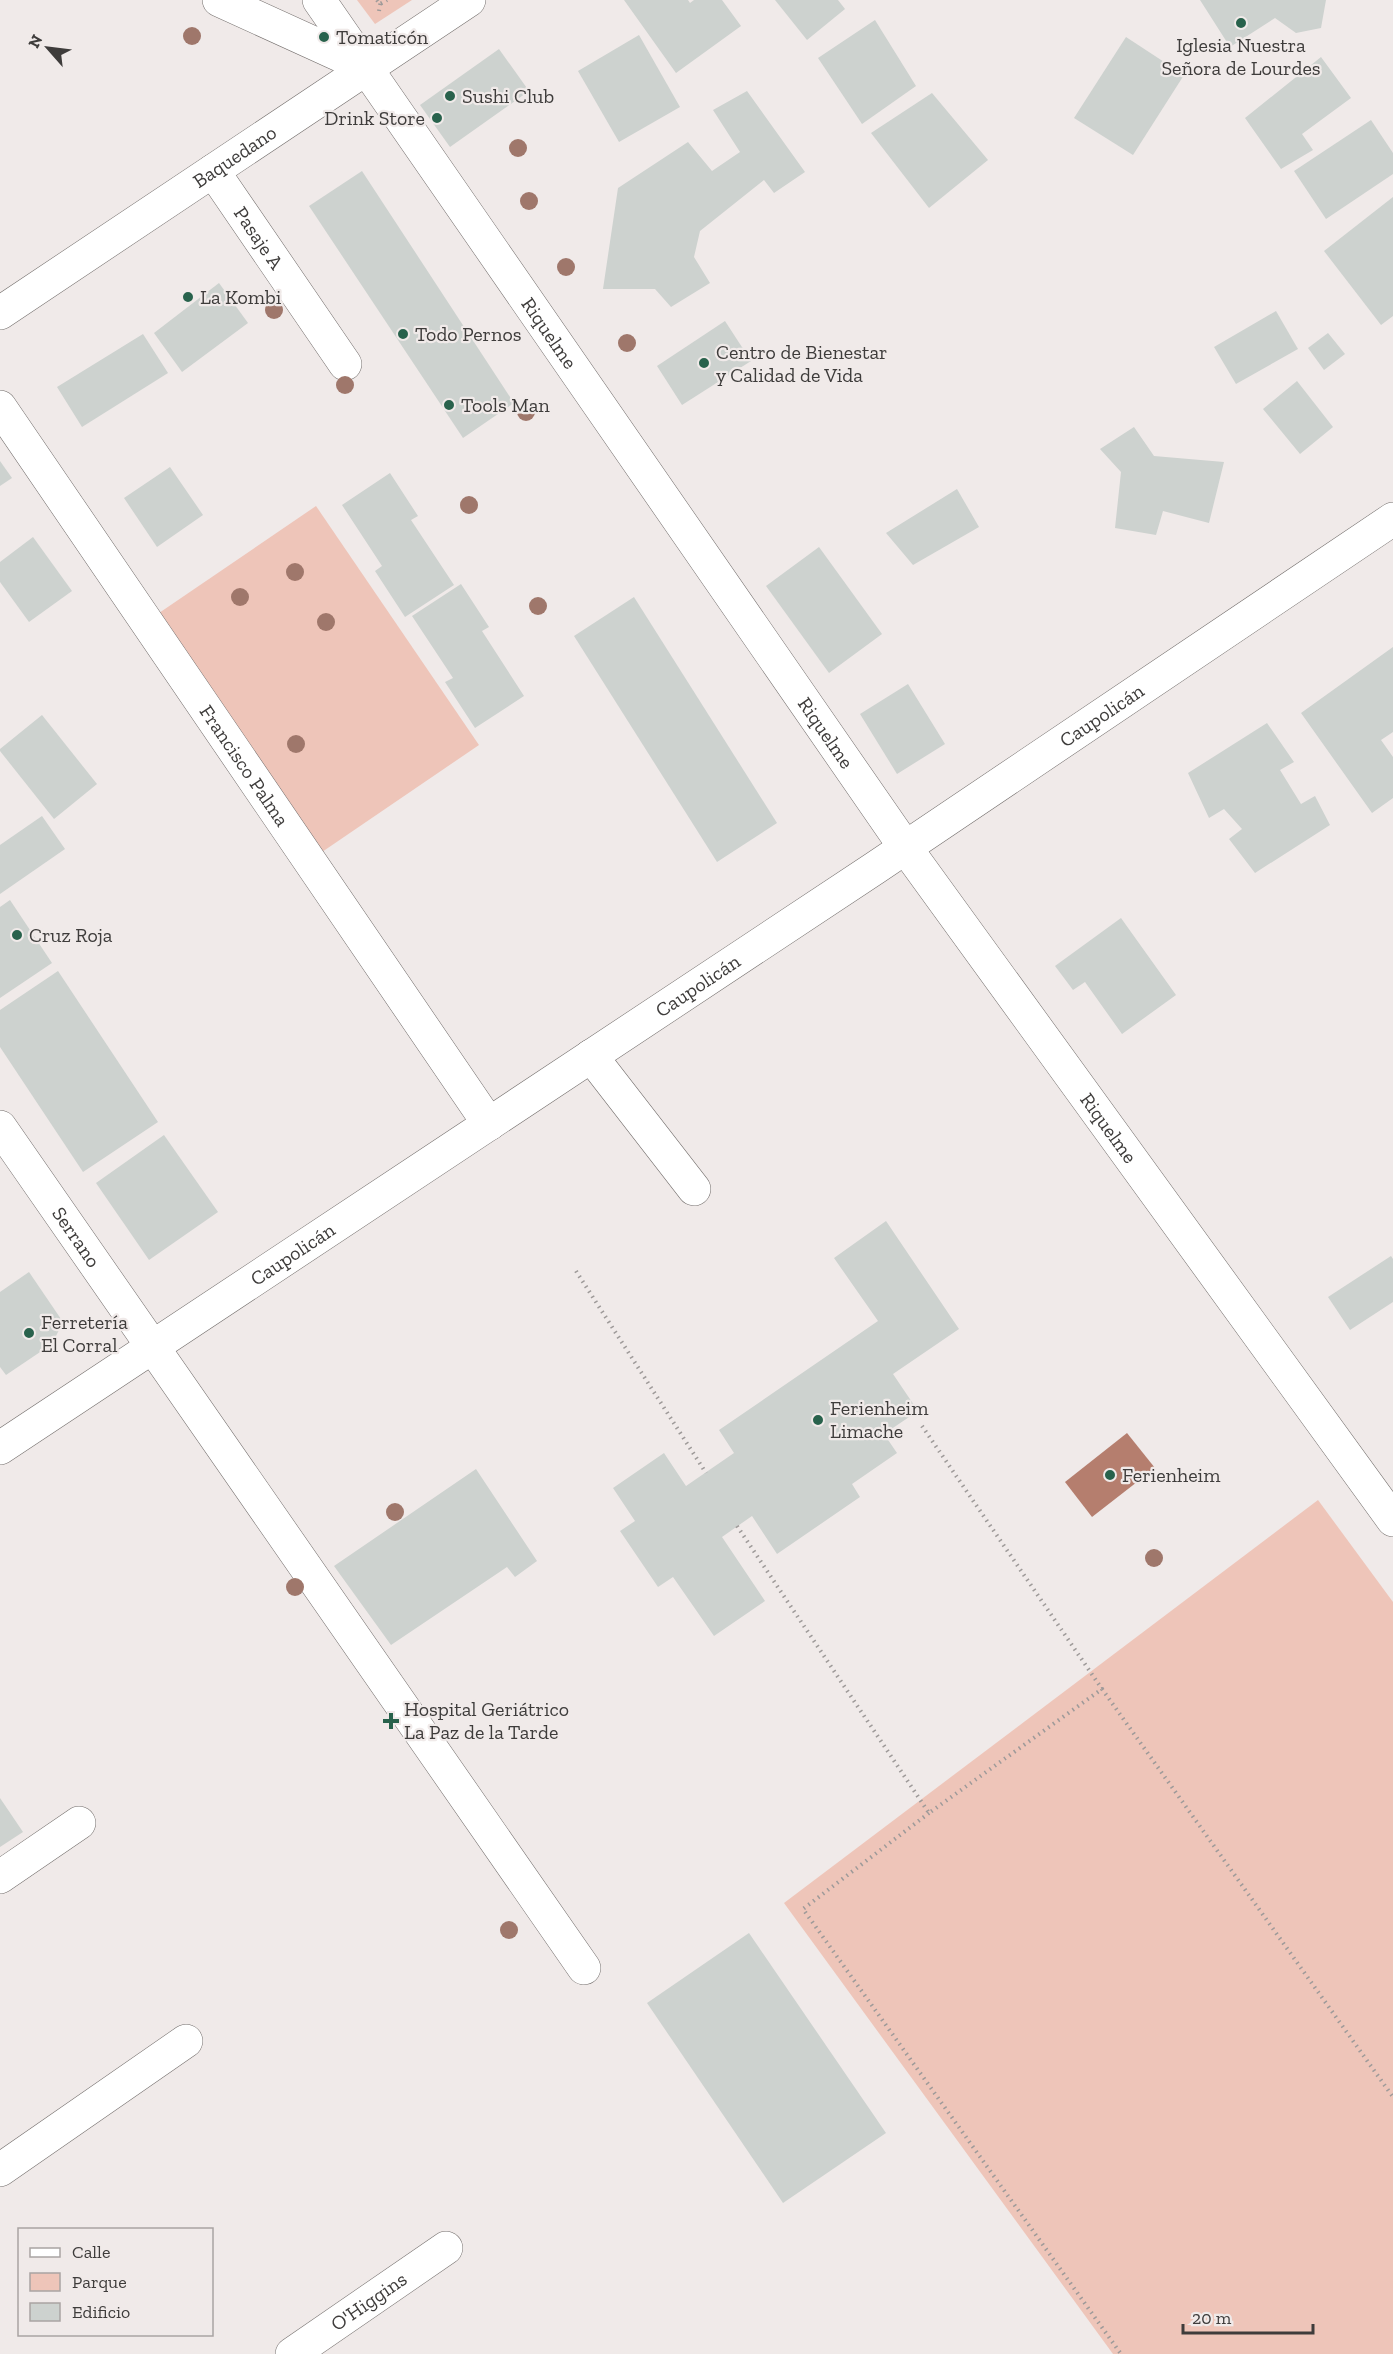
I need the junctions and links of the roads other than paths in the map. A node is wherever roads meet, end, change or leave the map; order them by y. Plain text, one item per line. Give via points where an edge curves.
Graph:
1 (219, 0) edge
2 (319, 0) edge
3 (469, 0) edge
4 (368, 68) junction
5 (213, 171) junction
6 (0, 314) edge
7 (345, 364) dead end
8 (0, 407) edge
9 (1393, 519) edge
10 (905, 847) junction
11 (591, 1056) junction
12 (489, 1124) junction
13 (0, 1127) edge
14 (694, 1190) dead end
15 (152, 1347) junction
16 (0, 1448) edge
17 (1393, 1520) edge
18 (79, 1823) dead end
19 (0, 1877) edge
20 (584, 1968) dead end
21 (186, 2041) dead end
22 (0, 2170) edge
23 (446, 2248) dead end
24 (292, 2354) edge

1 - 4 street
2 - 4 street, Riquelme
3 - 4 street, Baquedano
4 - 5 street, Baquedano
4 - 10 street, Riquelme
5 - 6 street, Baquedano
5 - 7 street, Pasaje A
8 - 12 street, Francisco Palma
9 - 10 street, Caupolicán
10 - 11 street, Caupolicán
10 - 17 street, Riquelme
11 - 12 street, Caupolicán
11 - 14 street
12 - 15 street, Caupolicán
13 - 15 street, Serrano
15 - 16 street, Caupolicán
15 - 20 street, Serrano
18 - 19 street
21 - 22 street
23 - 24 street, O'Higgins

